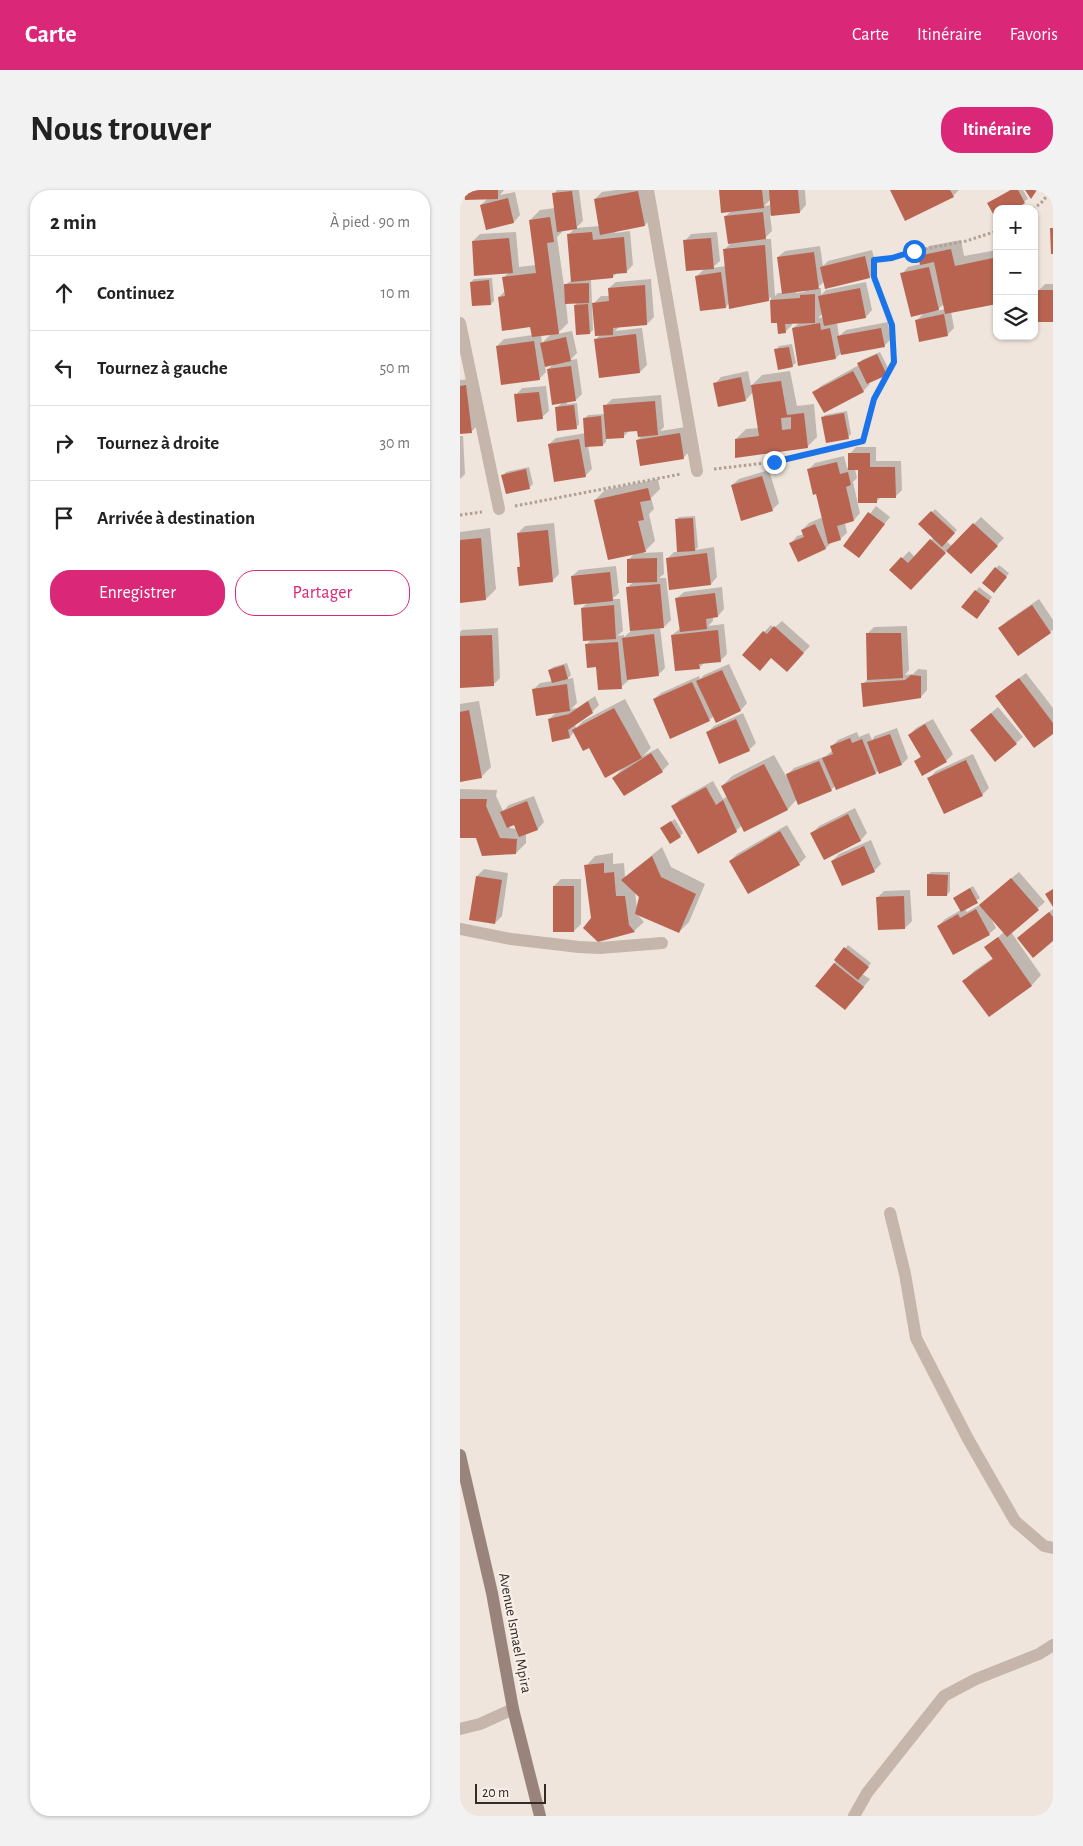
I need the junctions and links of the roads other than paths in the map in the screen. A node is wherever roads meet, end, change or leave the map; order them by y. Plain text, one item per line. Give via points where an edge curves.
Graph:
1 (648, 190) edge
2 (460, 323) edge
3 (697, 471) road end
4 (499, 509) road end
5 (460, 929) edge
6 (662, 943) dead end
7 (890, 1213) dead end
8 (460, 1456) edge
9 (1053, 1548) edge
10 (1053, 1645) edge
11 (513, 1709) junction
12 (460, 1729) edge
13 (540, 1816) edge
14 (854, 1816) edge

1 - 3 street
2 - 4 street
5 - 6 street via 579,948
7 - 9 street via 916,1338 1015,1521 1044,1546
8 - 11 main road, Avenue Ismael Mpira via 492,1593
10 - 14 street via 944,1696 866,1793
11 - 12 street
11 - 13 main road, Avenue Ismael Mpira

